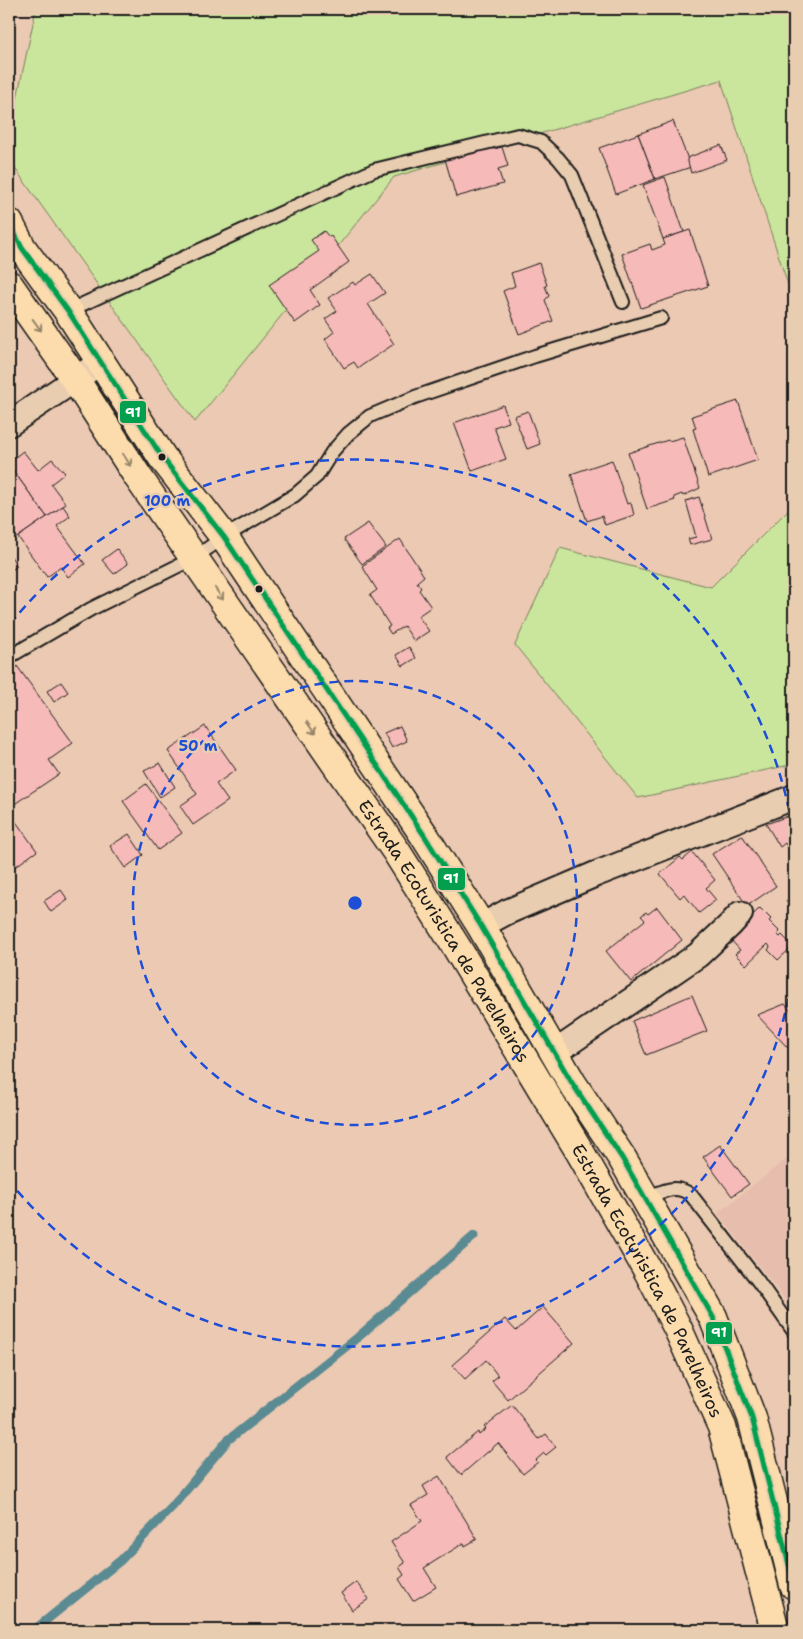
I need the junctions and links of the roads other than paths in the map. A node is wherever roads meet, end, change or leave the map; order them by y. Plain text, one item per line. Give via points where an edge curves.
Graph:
1 (9, 223) edge
2 (9, 285) edge
3 (623, 302) dead end
4 (68, 311) junction
5 (661, 318) dead end
6 (101, 362) junction
7 (75, 379) junction
8 (9, 424) edge
9 (224, 537) junction
10 (194, 558) junction
11 (9, 657) edge
12 (794, 797) edge
13 (424, 835) junction
14 (396, 851) junction
15 (740, 914) dead end
16 (481, 926) junction
17 (554, 1053) junction
18 (645, 1198) junction
19 (793, 1328) edge
20 (794, 1585) edge
21 (775, 1630) edge

1 - 4 main road, Estrada Ecoturistica de Parelheiros via 22,248
2 -> 7 main road, Estrada Ecoturistica de Parelheiros
3 - 4 lane via 572,176 541,142 518,135 374,170
4 - 6 main road, Estrada Ecoturistica de Parelheiros
5 - 9 lane via 535,356 370,416 348,434 317,476 295,496
6 - 7 street
6 - 9 main road, Estrada Ecoturistica de Parelheiros via 162,457
7 - 8 street
7 -> 10 main road, Estrada Ecoturistica de Parelheiros
9 - 10 lane
9 - 13 main road, Estrada Ecoturistica de Parelheiros
10 - 11 lane via 91,609
10 -> 14 main road, Estrada Ecoturistica de Parelheiros
12 - 16 street via 596,874
13 - 14 main road
13 - 16 main road, Estrada Ecoturistica de Parelheiros
14 - 21 main road, Estrada Ecoturistica de Parelheiros via 580,1152 678,1329 722,1427
15 - 17 street via 698,955
16 - 17 main road, Estrada Ecoturistica de Parelheiros
17 - 18 main road, Estrada Ecoturistica de Parelheiros
18 - 19 lane via 674,1188 691,1195
18 - 20 main road, Estrada Ecoturistica de Parelheiros via 713,1317 732,1362 752,1418

